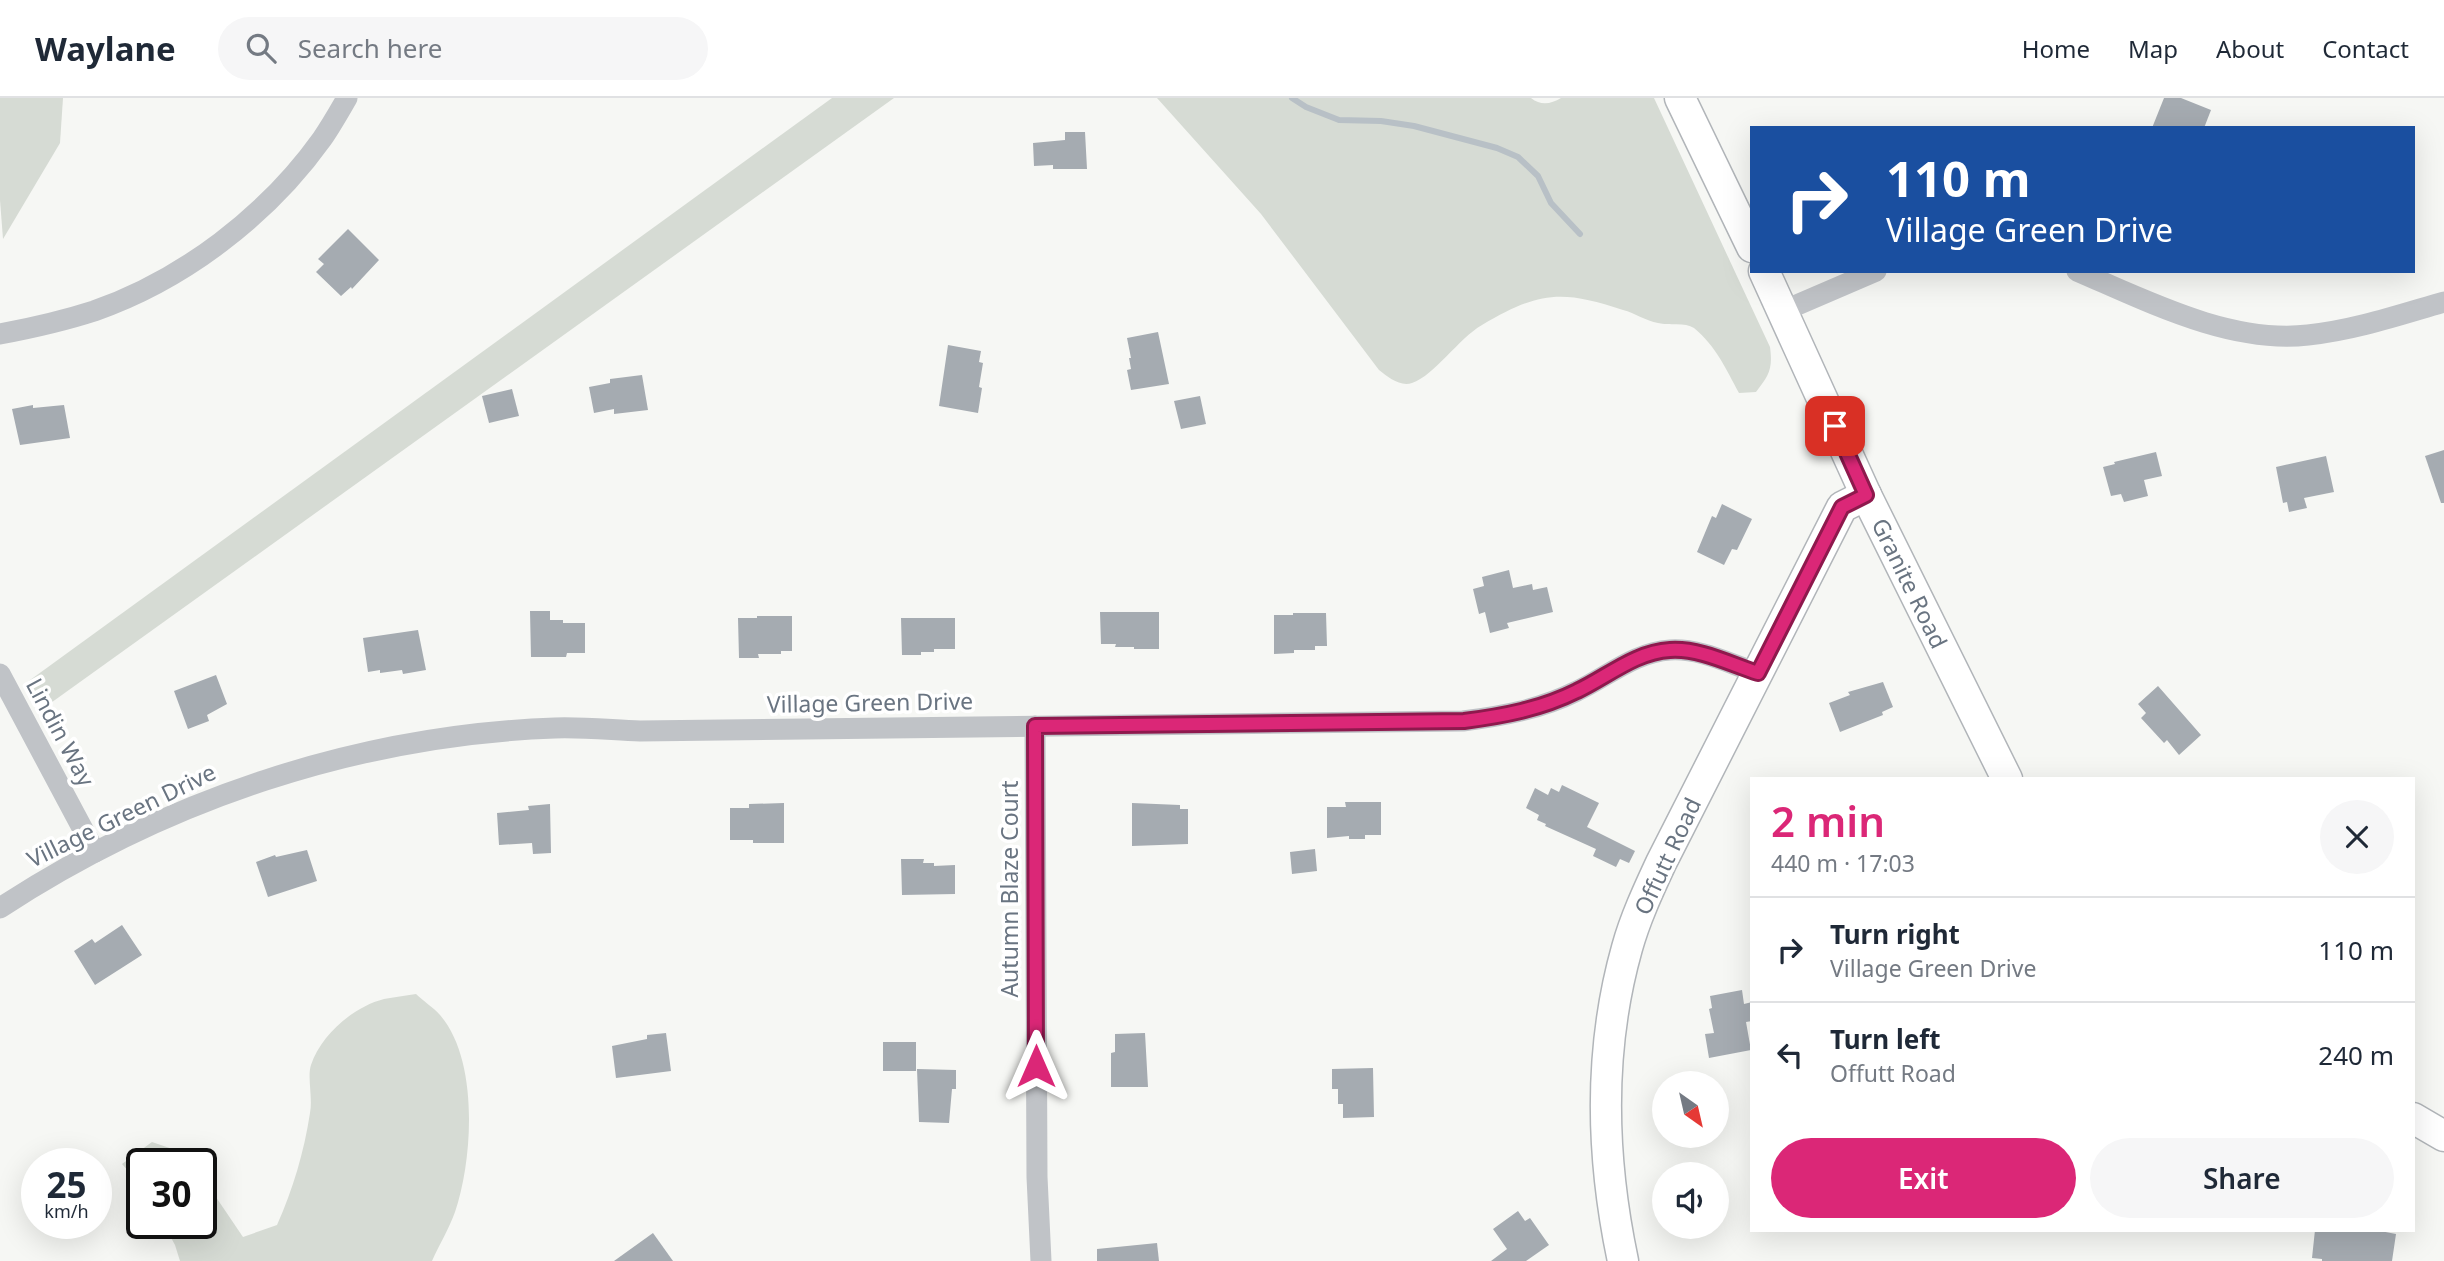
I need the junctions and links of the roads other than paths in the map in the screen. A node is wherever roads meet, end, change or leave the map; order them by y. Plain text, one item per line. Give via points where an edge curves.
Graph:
1 (347, 98) edge
2 (1680, 98) edge
3 (1750, 243) edge
4 (1764, 273) edge
5 (1871, 273) edge
6 (2082, 273) edge
7 (2444, 302) edge
8 (1783, 311) junction
9 (0, 334) edge
10 (1866, 495) junction
11 (1758, 673) junction
12 (0, 674) edge
13 (1035, 726) junction
14 (2006, 777) edge
15 (95, 852) junction
16 (0, 908) edge
17 (2415, 1119) edge
18 (2444, 1136) edge
19 (1041, 1261) edge
20 (1623, 1261) edge

1 - 9 street via 291,177 215,247 141,291 96,310
2 - 3 street
4 - 8 street, Granite Road
5 - 8 street
6 - 7 street via 2186,317 2265,335 2306,335 2358,327
8 - 10 street, Granite Road
10 - 11 street, Offutt Road via 1842,507
10 - 14 street, Granite Road
11 - 13 street, Village Green Drive via 1705,654 1671,650 1633,660 1540,707 1464,721
11 - 20 street, Offutt Road via 1647,894 1619,979 1605,1109 1609,1186
12 - 15 street, Lindin Way
13 - 15 street, Village Green Drive via 557,728 462,736 359,754 221,794
13 - 19 street, Autumn Blaze Court
15 - 16 street, Village Green Drive
17 - 18 street

